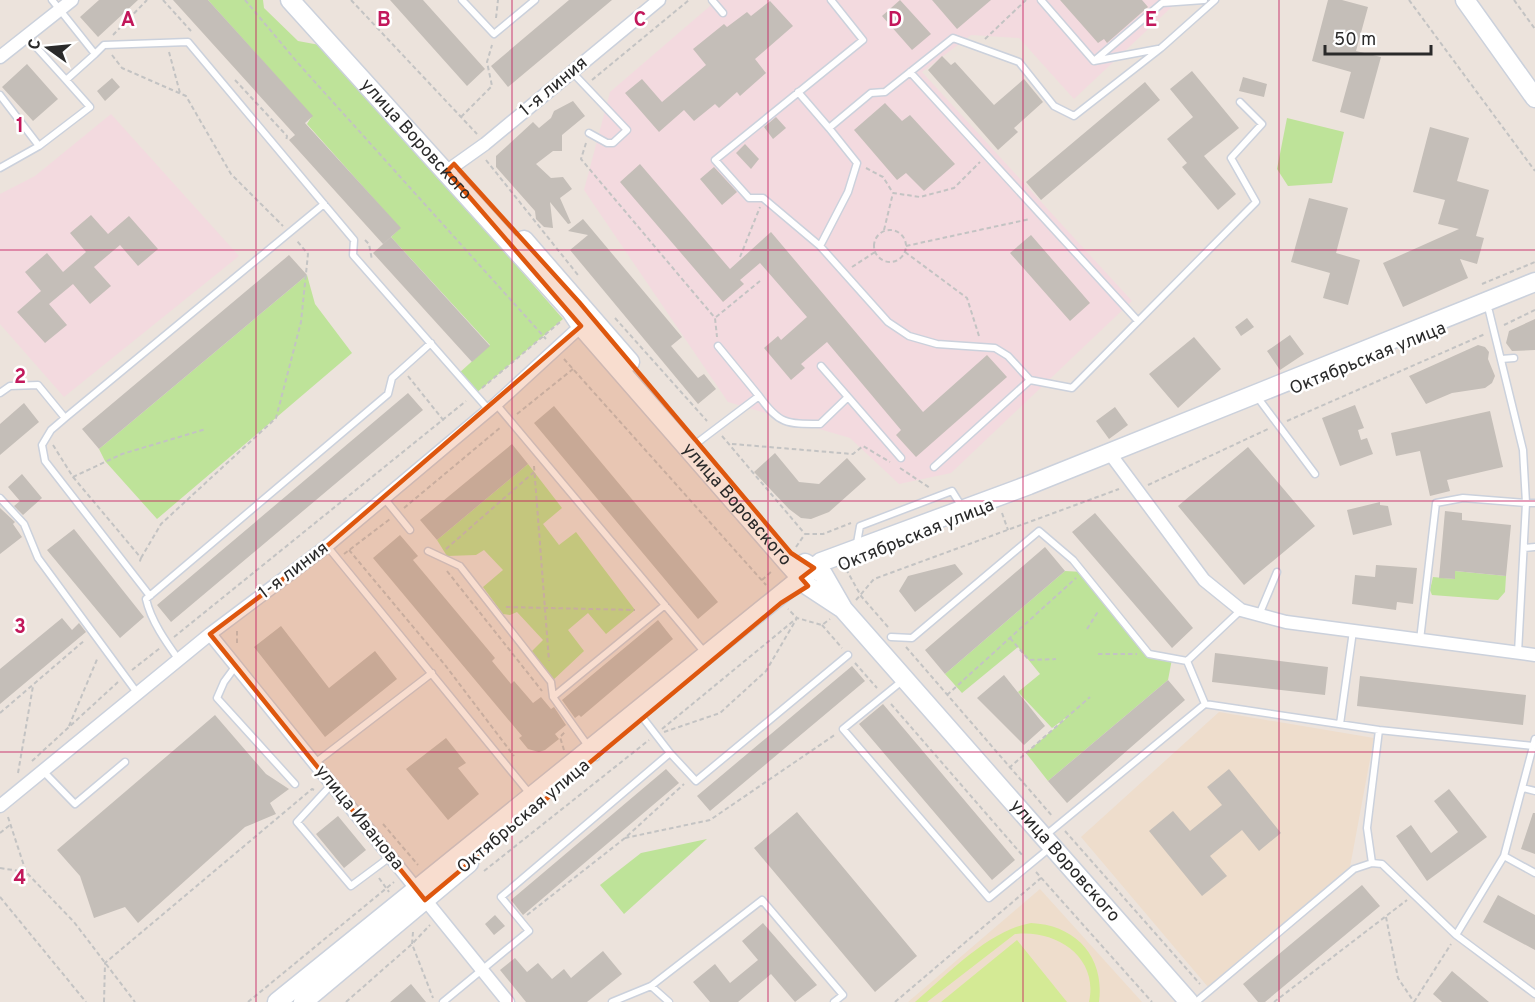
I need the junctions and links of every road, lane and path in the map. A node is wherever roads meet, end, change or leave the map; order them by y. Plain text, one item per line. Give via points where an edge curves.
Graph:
1 (52, 0) edge
2 (72, 0) edge
3 (147, 0) edge
4 (245, 0) edge
5 (290, 0) edge
6 (306, 0) edge
7 (351, 0) edge
8 (462, 0) edge
9 (498, 0) edge
10 (535, 0) edge
11 (659, 0) edge
12 (712, 0) edge
13 (831, 0) edge
14 (1026, 0) edge
15 (1041, 0) edge
16 (1204, 0) edge
17 (1215, 0) edge
18 (1409, 0) edge
19 (1465, 0) edge
20 (1471, 0) edge
21 (1514, 0) edge
22 (1161, 1) edge
23 (60, 11) junction
24 (723, 13) dead end
25 (1535, 29) edge
26 (494, 34) junction
27 (28, 38) junction
28 (167, 44) junction
29 (104, 45) junction
30 (977, 46) junction
31 (1161, 48) junction
32 (95, 54) junction
33 (0, 57) edge
34 (1094, 61) junction
35 (572, 72) junction
36 (910, 72) junction
37 (66, 80) junction
38 (1535, 88) edge
39 (180, 93) junction
40 (798, 93) junction
41 (0, 95) edge
42 (1535, 98) edge
43 (1240, 102) dead end
44 (461, 117) junction
45 (829, 129) junction
46 (589, 134) joint
47 (485, 144) junction
48 (39, 146) junction
49 (987, 155) junction
50 (857, 163) junction
51 (0, 168) edge
52 (451, 168) junction
53 (1535, 171) edge
54 (893, 193) junction
55 (763, 198) junction
56 (324, 204) junction
57 (1042, 216) junction
58 (884, 230) junction
59 (289, 232) junction
60 (820, 246) junction
61 (906, 246) junction
62 (875, 252) junction
63 (905, 252) junction
64 (740, 257) dead end
65 (845, 272) junction
66 (760, 281) dead end
67 (583, 282) dead end
68 (1535, 282) edge
69 (1535, 291) edge
70 (1535, 310) edge
71 (609, 311) dead end
72 (1489, 311) junction
73 (576, 318) junction
74 (715, 318) junction
75 (1138, 321) junction
76 (1494, 330) junction
77 (543, 336) junction
78 (431, 343) junction
79 (718, 346) joint
80 (981, 347) junction
81 (556, 350) junction
82 (1514, 358) dead end
83 (1501, 359) junction
84 (821, 366) dead end
85 (402, 369) junction
86 (573, 369) junction
87 (1030, 380) junction
88 (0, 393) edge
89 (476, 394) junction
90 (759, 396) junction
91 (848, 397) junction
92 (1261, 402) junction
93 (492, 407) junction
94 (65, 418) junction
95 (444, 420) junction
96 (510, 420) junction
97 (1278, 425) junction
98 (206, 429) dead end
99 (715, 429) junction
100 (47, 436) junction
101 (532, 444) junction
102 (730, 444) junction
103 (694, 446) junction
104 (901, 458) dead end
105 (1114, 459) junction
106 (934, 467) dead end
107 (534, 472) junction
108 (1315, 474) dead end
109 (73, 477) junction
110 (1133, 484) junction
111 (939, 496) junction
112 (0, 498) edge
113 (384, 498) junction
114 (1526, 503) junction
115 (1535, 503) edge
116 (965, 513) junction
117 (396, 514) junction
118 (410, 530) dead end
119 (327, 546) junction
120 (1535, 547) edge
121 (1524, 548) junction
122 (349, 550) junction
123 (428, 551) dead end
124 (439, 556) junction
125 (847, 557) junction
126 (141, 558) junction
127 (337, 559) junction
128 (1083, 572) junction
129 (1277, 572) dead end
130 (812, 577) junction
131 (136, 578) junction
132 (150, 596) junction
133 (861, 596) junction
134 (779, 600) junction
135 (1106, 600) junction
136 (665, 605) junction
137 (491, 606) junction
138 (545, 607) junction
139 (635, 609) dead end
140 (843, 609) junction
141 (1241, 610) junction
142 (1259, 615) junction
143 (797, 618) junction
144 (822, 625) junction
145 (1087, 629) dead end
146 (1353, 631) junction
147 (93, 632) junction
148 (210, 634) junction
149 (894, 637) junction
150 (1010, 638) junction
151 (1420, 640) junction
152 (166, 643) junction
153 (103, 646) junction
154 (1518, 653) junction
155 (1098, 654) dead end
156 (1149, 654) junction
157 (848, 655) junction
158 (1535, 656) edge
159 (709, 657) junction
160 (1056, 659) dead end
161 (179, 660) junction
162 (1187, 662) junction
163 (235, 667) junction
164 (432, 673) junction
165 (125, 676) junction
166 (905, 679) junction
167 (551, 682) junction
168 (33, 686) junction
169 (543, 693) dead end
170 (138, 694) junction
171 (948, 695) junction
172 (884, 696) junction
173 (553, 697) junction
174 (1090, 697) dead end
175 (1205, 704) junction
176 (0, 713) edge
177 (643, 718) junction
178 (1340, 724) junction
179 (69, 728) junction
180 (570, 728) dead end
181 (843, 729) junction
182 (1379, 730) junction
183 (656, 734) junction
184 (1534, 742) edge
185 (593, 753) junction
186 (670, 753) junction
187 (566, 754) dead end
188 (515, 758) dead end
189 (125, 762) dead end
190 (315, 763) junction
191 (1009, 768) junction
192 (44, 772) junction
193 (693, 777) junction
194 (295, 784) dead end
195 (328, 788) junction
196 (1523, 788) junction
197 (1535, 791) edge
198 (536, 800) junction
199 (2, 806) edge
200 (11, 824) junction
201 (1059, 824) junction
202 (0, 833) edge
203 (625, 838) junction
204 (1048, 842) junction
205 (1504, 856) junction
206 (390, 857) junction
207 (1372, 863) junction
208 (1030, 864) junction
209 (0, 868) edge
210 (372, 870) junction
211 (26, 872) junction
212 (1535, 873) edge
213 (479, 875) dead end
214 (1041, 878) junction
215 (1414, 895) junction
216 (0, 897) edge
217 (426, 901) junction
218 (401, 911) junction
219 (1386, 916) junction
220 (521, 921) junction
221 (1456, 935) junction
222 (412, 944) junction
223 (105, 963) junction
224 (482, 970) junction
225 (651, 986) junction
226 (1208, 992) junction
227 (1535, 994) edge
228 (86, 1002) edge
229 (104, 1002) edge
230 (135, 1002) edge
231 (277, 1002) edge
232 (303, 1002) edge
233 (346, 1002) edge
234 (434, 1002) edge
235 (443, 1002) edge
236 (508, 1002) edge
237 (612, 1002) edge
238 (669, 1002) edge
239 (834, 1002) edge
240 (895, 1002) edge
241 (1152, 1002) edge
242 (1189, 1002) edge
243 (1196, 1002) edge
244 (1274, 1002) edge
245 (1414, 1002) edge

1 - 23 lane
2 - 23 street
3 - 29 path
4 - 77 path
5 - 52 street, улица Воровского
6 - 52 street
7 - 44 path
8 - 26 lane
9 - 26 path
10 - 26 lane
11 - 35 street, 1-я линия
12 - 24 lane
13 - 40 lane via 863,40
14 - 30 path
15 - 34 lane
16 - 22 lane
17 - 31 lane
18 - 53 path
19 - 42 street
20 - 38 street
21 - 25 path
22 - 34 lane
23 - 27 street
23 - 32 lane
26 - 44 path via 488,62 492,87
27 - 33 street
27 - 37 lane
28 - 29 lane
28 - 39 path
28 - 56 lane via 188,42
29 - 32 lane
29 - 39 path via 122,68
30 - 31 lane via 1019,62 1054,106 1074,116
30 - 36 lane via 953,38
31 - 34 lane
32 - 37 lane
35 - 46 lane via 627,130 613,143
35 - 47 street, 1-я линия
36 - 45 lane via 885,92 871,93
36 - 49 lane
37 - 48 lane via 90,107
39 - 59 path via 186,96 231,174
40 - 45 lane
40 - 55 lane via 716,160 749,198
41 - 48 lane
43 - 75 lane via 1262,124 1231,158 1256,202
44 - 47 path
45 - 50 lane
46 - 74 path via 581,159
47 - 52 street, 1-я линия
47 - 67 path via 484,158
48 - 51 lane
49 - 54 path via 954,188 920,197
49 - 57 lane
50 - 54 path via 882,177
50 - 60 lane via 848,192
52 - 73 street, улица Воровского
52 - 103 street via 579,302
54 - 58 path
55 - 60 lane
55 - 64 path
56 - 59 lane
56 - 78 lane via 354,240 353,255
57 - 61 path
57 - 75 lane
58 - 61 path via 900,232
58 - 62 path via 876,237
59 - 94 lane
59 - 126 path via 308,254 307,276 301,322 276,418 161,524
60 - 65 lane
61 - 63 path
62 - 63 path via 888,262 898,260
62 - 65 path
63 - 80 path via 967,298
65 - 80 lane via 888,322 909,336 937,344
66 - 74 path
68 - 116 street
69 - 72 street, Октябрьская улица
70 - 76 path
71 - 99 path
72 - 76 lane
72 - 92 street, Октябрьская улица
73 - 77 path
73 - 81 street, 1-я линия
73 - 103 street, улица Воровского
74 - 79 path
75 - 87 lane via 1072,388
76 - 83 lane
76 - 97 path
77 - 81 path
77 - 89 path
78 - 85 lane
78 - 89 lane
79 - 90 lane
80 - 87 lane via 995,348 1008,356
81 - 86 path
81 - 93 street, 1-я линия
82 - 83 lane
83 - 114 lane via 1523,450
84 - 91 lane
85 - 95 path
85 - 132 lane via 392,378 388,394
86 - 96 path
86 - 134 path
87 - 106 lane
88 - 94 lane via 10,386 38,385
89 - 93 lane
89 - 95 path
90 - 91 lane via 775,417 797,424 820,424
90 - 99 lane
91 - 104 lane
92 - 97 lane
92 - 105 street, Октябрьская улица
93 - 96 lane
93 - 113 street, 1-я линия
94 - 100 lane
95 - 152 path
96 - 101 lane
96 - 117 path
97 - 108 lane
97 - 110 path via 1148,484
98 - 109 path via 122,454
99 - 102 path
99 - 103 lane
100 - 109 path
100 - 131 lane via 42,445 45,461
101 - 107 path
101 - 136 lane
102 - 111 path via 853,454 863,446
102 - 125 path via 805,534 823,534
103 - 130 street, улица Воровского
105 - 110 street
105 - 116 street, Октябрьская улица
107 - 124 path
107 - 138 path
109 - 126 path
110 - 133 path via 874,579
110 - 141 street via 1204,580
111 - 116 lane via 952,491
111 - 125 lane via 860,526
112 - 147 lane via 24,524 38,558
113 - 117 lane
113 - 119 street, 1-я линия
114 - 115 lane
114 - 121 lane
114 - 151 lane via 1463,498 1436,503
116 - 125 street, Октябрьская улица
117 - 118 lane
117 - 122 path
119 - 127 lane
119 - 148 street, 1-я линия
120 - 121 lane
121 - 154 lane
122 - 127 path
122 - 188 path via 445,665
123 - 124 lane
124 - 137 lane via 460,566
124 - 169 path via 448,573
125 - 130 street, Октябрьская улица
125 - 133 path
126 - 131 path
127 - 164 lane
128 - 135 lane
128 - 149 lane via 1039,531 912,638
128 - 150 path
129 - 142 lane
130 - 134 street, Октябрьская улица
130 - 140 street, улица Воровского
131 - 132 lane
132 - 152 lane via 146,599 148,609
133 - 140 path
133 - 149 path
134 - 143 path
134 - 159 street, Октябрьская улица
135 - 145 path
135 - 156 lane
136 - 159 lane
136 - 173 lane
137 - 138 path
137 - 167 lane
138 - 139 path
138 - 167 path
140 - 144 path
140 - 166 street, улица Воровского
141 - 142 street
141 - 162 lane
142 - 146 street
143 - 144 path
143 - 183 path
143 - 183 path via 766,671 720,713
144 - 157 path
146 - 151 street
146 - 178 lane
147 - 153 lane
147 - 168 path
148 - 161 street, 1-я линия
148 - 163 street, улица Иванова
149 - 171 path
150 - 160 path via 1029,660
150 - 171 path
151 - 154 street
152 - 161 lane
152 - 165 path
153 - 165 lane
153 - 179 path
154 - 158 street
155 - 156 path
156 - 162 lane
157 - 172 path
157 - 193 lane via 696,781
159 - 177 street, Октябрьская улица
159 - 185 street
161 - 170 street, 1-я линия
162 - 175 lane
163 - 190 street, улица Иванова
163 - 194 lane via 217,698
164 - 190 lane
164 - 198 lane
165 - 170 lane
165 - 179 path
166 - 172 lane
166 - 204 street, улица Воровского
167 - 173 lane
168 - 176 path
168 - 179 path via 18,773
170 - 192 street, 1-я линия
171 - 191 path
172 - 181 lane
172 - 208 path
173 - 185 lane
174 - 191 path
175 - 178 lane
175 - 201 lane
177 - 183 lane
177 - 185 street, Октябрьская улица
178 - 182 lane
180 - 187 path via 560,737
181 - 203 path via 710,819
181 - 208 lane via 989,898
182 - 184 lane
182 - 207 lane via 1367,828
183 - 186 lane
183 - 213 path
184 - 196 lane
185 - 198 street, Октябрьская улица
186 - 193 lane
186 - 220 lane via 501,897
189 - 192 lane via 75,804
190 - 195 street, улица Иванова
191 - 201 path
192 - 199 street, 1-я линия
193 - 203 path
195 - 206 street, улица Иванова
195 - 210 lane via 297,822 351,886
195 - 223 path via 312,789
196 - 197 lane
196 - 205 lane
198 - 217 street, Октябрьская улица
199 - 200 path
200 - 202 path
200 - 211 path
201 - 204 lane
201 - 226 path
203 - 220 path
204 - 208 lane
204 - 242 street, улица Воровского
205 - 212 lane
205 - 221 lane
206 - 210 lane
206 - 217 street, улица Иванова
207 - 215 lane via 1382,864
207 - 226 lane via 1354,869
208 - 214 path
209 - 211 path
210 - 218 path
211 - 223 path via 74,922
214 - 240 path
214 - 241 path
215 - 219 path
215 - 221 lane
216 - 228 path
217 - 218 street, Октябрьская улица
217 - 222 path via 431,924
217 - 224 street, улица Иванова
218 - 222 path via 414,927
218 - 231 street
218 - 232 street, Октябрьская улица
219 - 244 path
219 - 245 path via 1398,978
220 - 224 lane via 529,931
221 - 227 lane
221 - 245 path
222 - 233 path
222 - 234 path
223 - 229 path
223 - 230 path
224 - 235 lane
224 - 236 street, улица Иванова
225 - 237 lane
225 - 238 lane
225 - 239 lane via 762,900 843,995
226 - 243 lane

